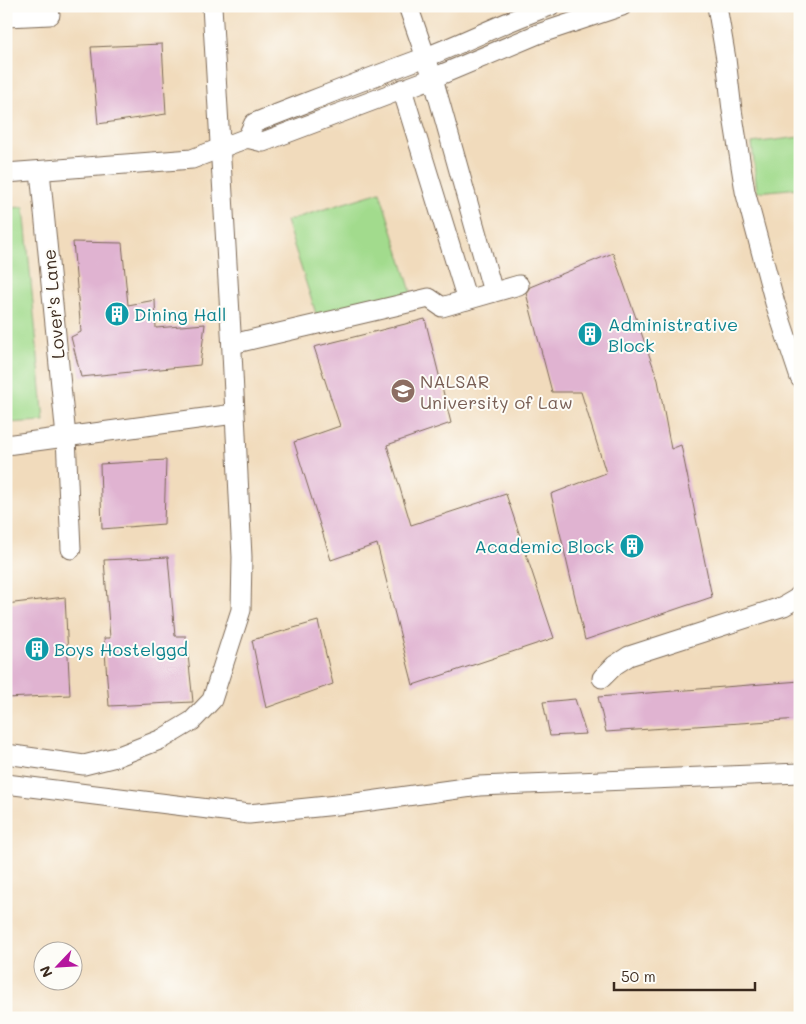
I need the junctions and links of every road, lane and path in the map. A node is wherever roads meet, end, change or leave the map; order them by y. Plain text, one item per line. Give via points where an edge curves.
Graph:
1 (212, 6) edge
2 (408, 6) edge
3 (550, 6) edge
4 (622, 6) edge
5 (717, 6) edge
6 (50, 15) dead end
7 (6, 17) edge
8 (426, 57) junction
9 (433, 78) junction
10 (402, 89) junction
11 (247, 138) junction
12 (220, 149) junction
13 (8, 170) edge
14 (40, 171) junction
15 (519, 285) dead end
16 (493, 292) junction
17 (467, 300) junction
18 (232, 344) junction
19 (800, 378) edge
20 (234, 414) junction
21 (66, 437) junction
22 (6, 445) edge
23 (71, 549) dead end
24 (800, 594) edge
25 (602, 678) dead end
26 (6, 754) edge
27 (800, 773) edge
28 (6, 784) edge

1 - 12 street
2 - 8 street
3 - 8 street
4 - 9 street via 538,34
5 - 19 street via 745,191 775,303
6 - 7 street
8 - 9 street
8 - 11 street via 254,123
9 - 10 street
9 - 16 street
10 - 11 street via 263,142
10 - 17 street
11 - 12 street
12 - 14 street via 192,159
12 - 18 street
13 - 14 street
14 - 21 street, Lover's Lane
15 - 16 street
16 - 17 street
17 - 18 street via 442,307 429,298
18 - 20 street
20 - 21 street
20 - 26 street via 242,557 241,610 212,700 192,721 162,739 116,757 84,765
21 - 22 street
21 - 23 street, Lover's Lane
24 - 25 street via 784,606 629,656
27 - 28 street via 479,786 356,804 249,814

